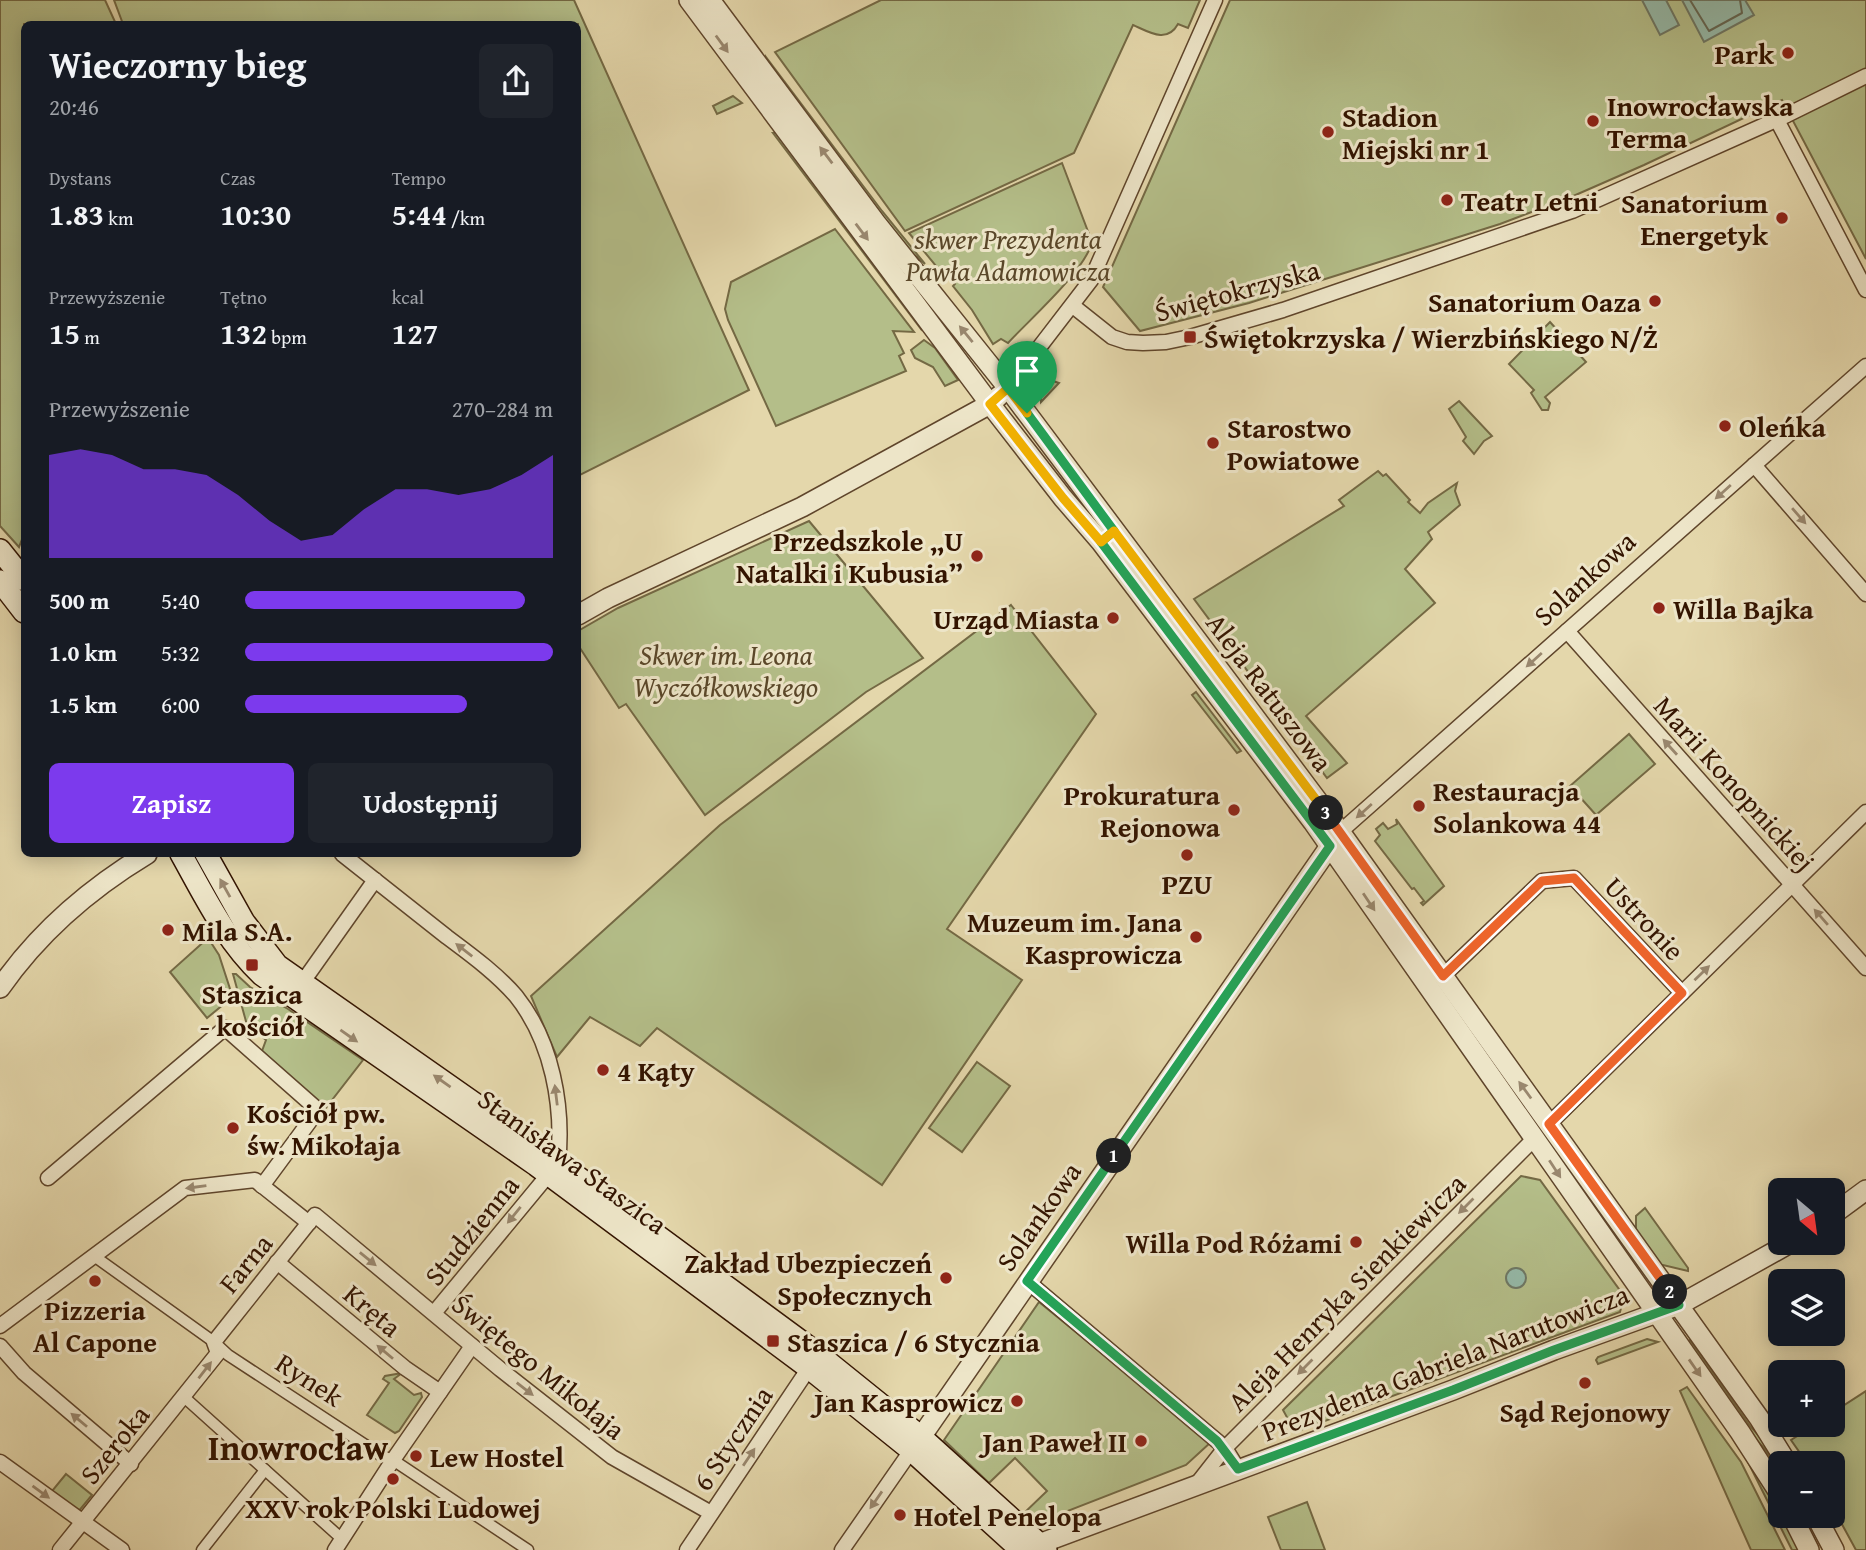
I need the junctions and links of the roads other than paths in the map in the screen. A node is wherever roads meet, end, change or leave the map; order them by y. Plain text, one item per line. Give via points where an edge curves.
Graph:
1 (689, 0) edge
2 (710, 0) edge
3 (1215, 0) edge
4 (1866, 76) edge
5 (1777, 120) junction
6 (1866, 290) edge
7 (1073, 306) junction
8 (1866, 366) edge
9 (1008, 388) junction
10 (990, 404) junction
11 (1754, 465) junction
12 (1108, 537) junction
13 (0, 550) edge
14 (21, 576) edge
15 (0, 581) edge
16 (1866, 594) edge
17 (21, 608) edge
18 (581, 613) edge
19 (1567, 631) junction
20 (1866, 812) edge
21 (1335, 839) junction
22 (143, 857) edge
23 (183, 857) edge
24 (208, 857) edge
25 (346, 857) edge
26 (375, 880) junction
27 (1792, 884) junction
28 (1866, 968) edge
29 (307, 975) dead end
30 (1443, 976) junction
31 (0, 988) edge
32 (1682, 993) junction
33 (1542, 1131) junction
34 (553, 1169) junction
35 (48, 1178) dead end
36 (262, 1186) junction
37 (1866, 1190) edge
38 (1845, 1205) edge
39 (312, 1219) junction
40 (1769, 1255) edge
41 (94, 1256) junction
42 (277, 1262) junction
43 (1027, 1281) junction
44 (1679, 1305) junction
45 (1656, 1312) junction
46 (434, 1313) junction
47 (0, 1326) edge
48 (214, 1342) junction
49 (0, 1346) edge
50 (472, 1346) junction
51 (813, 1361) junction
52 (440, 1392) junction
53 (184, 1397) junction
54 (916, 1443) junction
55 (1224, 1448) junction
56 (1780, 1451) edge
57 (393, 1460) junction
58 (0, 1462) edge
59 (131, 1464) junction
60 (1238, 1469) junction
61 (265, 1470) junction
62 (1768, 1475) edge
63 (1196, 1485) junction
64 (711, 1513) junction
65 (82, 1522) junction
66 (1798, 1528) edge
67 (1822, 1528) edge
68 (339, 1545) edge
69 (1035, 1549) edge
70 (60, 1550) edge
71 (122, 1550) edge
72 (202, 1550) edge
73 (528, 1550) edge
74 (687, 1550) edge
75 (842, 1550) edge
76 (1809, 1550) edge
77 (1833, 1550) edge

1 -> 10 street, Aleja Ratuszowa
9 -> 2 street, Aleja Ratuszowa
3 - 7 street via 1091,280
4 - 5 street, Świętokrzyska
5 - 6 street
5 - 7 street, Świętokrzyska via 1538,224 1190,337 1127,342 1111,337
7 - 9 street
8 - 11 street, Solankowa
9 - 10 street
9 - 12 street, Aleja Ratuszowa
10 - 12 street, Aleja Ratuszowa via 1063,498
10 - 18 street via 802,507
11 -> 16 street
11 -> 19 street, Solankowa
12 - 21 street, Aleja Ratuszowa
13 - 14 main road
15 - 17 main road
19 -> 21 street, Solankowa
27 -> 19 street, Marii Konopnickiej
20 - 27 street, Aleja Henryka Sienkiewicza
21 - 30 street, Aleja Ratuszowa
21 -> 33 street, Aleja Ratuszowa
21 - 43 street, Solankowa
22 - 31 street via 90,892 55,923
23 -> 34 main road, Stanisława Staszica via 226,933 262,975
34 -> 24 main road, Stanisława Staszica via 277,965 244,922
25 - 26 street
26 - 29 street
34 -> 26 street via 560,1145 555,1084 551,1064 526,1010 488,968
28 -> 27 street, Marii Konopnickiej
32 -> 27 street, Aleja Henryka Sienkiewicza
30 - 32 street, Ustronie via 1542,881 1574,878
33 -> 30 street, Aleja Ratuszowa
32 - 33 street, Aleja Henryka Sienkiewicza
33 - 44 street, Aleja Ratuszowa
33 -> 45 street, Aleja Ratuszowa via 1562,1181
33 -> 55 street, Aleja Henryka Sienkiewicza
34 -> 46 street, Studzienna
34 - 51 main road, Stanisława Staszica
35 - 36 street via 225,1028 318,1111
36 - 39 street, Świętego Mikołaja
36 -> 41 street via 255,1181 186,1188
37 - 38 street
39 - 42 street, Farna
39 -> 46 street, Świętego Mikołaja
40 - 44 street, Prezydenta Gabriela Narutowicza
41 - 47 street
41 - 48 street, Rynek
42 - 48 street, Farna
52 -> 42 street, Kręta
43 - 54 street, Solankowa
43 - 55 street
44 - 45 street, Prezydenta Gabriela Narutowicza
44 - 56 street, Aleja Ratuszowa
45 - 60 street, Prezydenta Gabriela Narutowicza
45 -> 62 street, Aleja Ratuszowa
46 - 50 street, Świętego Mikołaja
53 -> 48 street via 218,1353
48 - 57 street, Rynek via 382,1457
59 -> 49 street via 24,1373
50 - 52 street
50 -> 64 street, Świętego Mikołaja via 612,1457
51 - 54 main road, Stanisława Staszica
64 -> 51 street, 6 Stycznia
52 - 57 street
53 - 59 street, Szeroka
53 - 61 street
54 - 69 main road, Stanisława Staszica
54 -> 75 street, Solankowa
55 - 60 street
55 - 63 street, Aleja Henryka Sienkiewicza
57 - 68 street
57 - 73 street, Rynek
58 -> 65 street
59 - 65 street, Szeroka
60 - 63 street, Prezydenta Gabriela Narutowicza
61 - 68 street
61 - 72 street
63 - 69 street, Prezydenta Gabriela Narutowicza
64 - 74 street, 6 Stycznia
65 - 70 street, Szeroka
65 - 71 street
66 - 76 street
67 - 77 street

